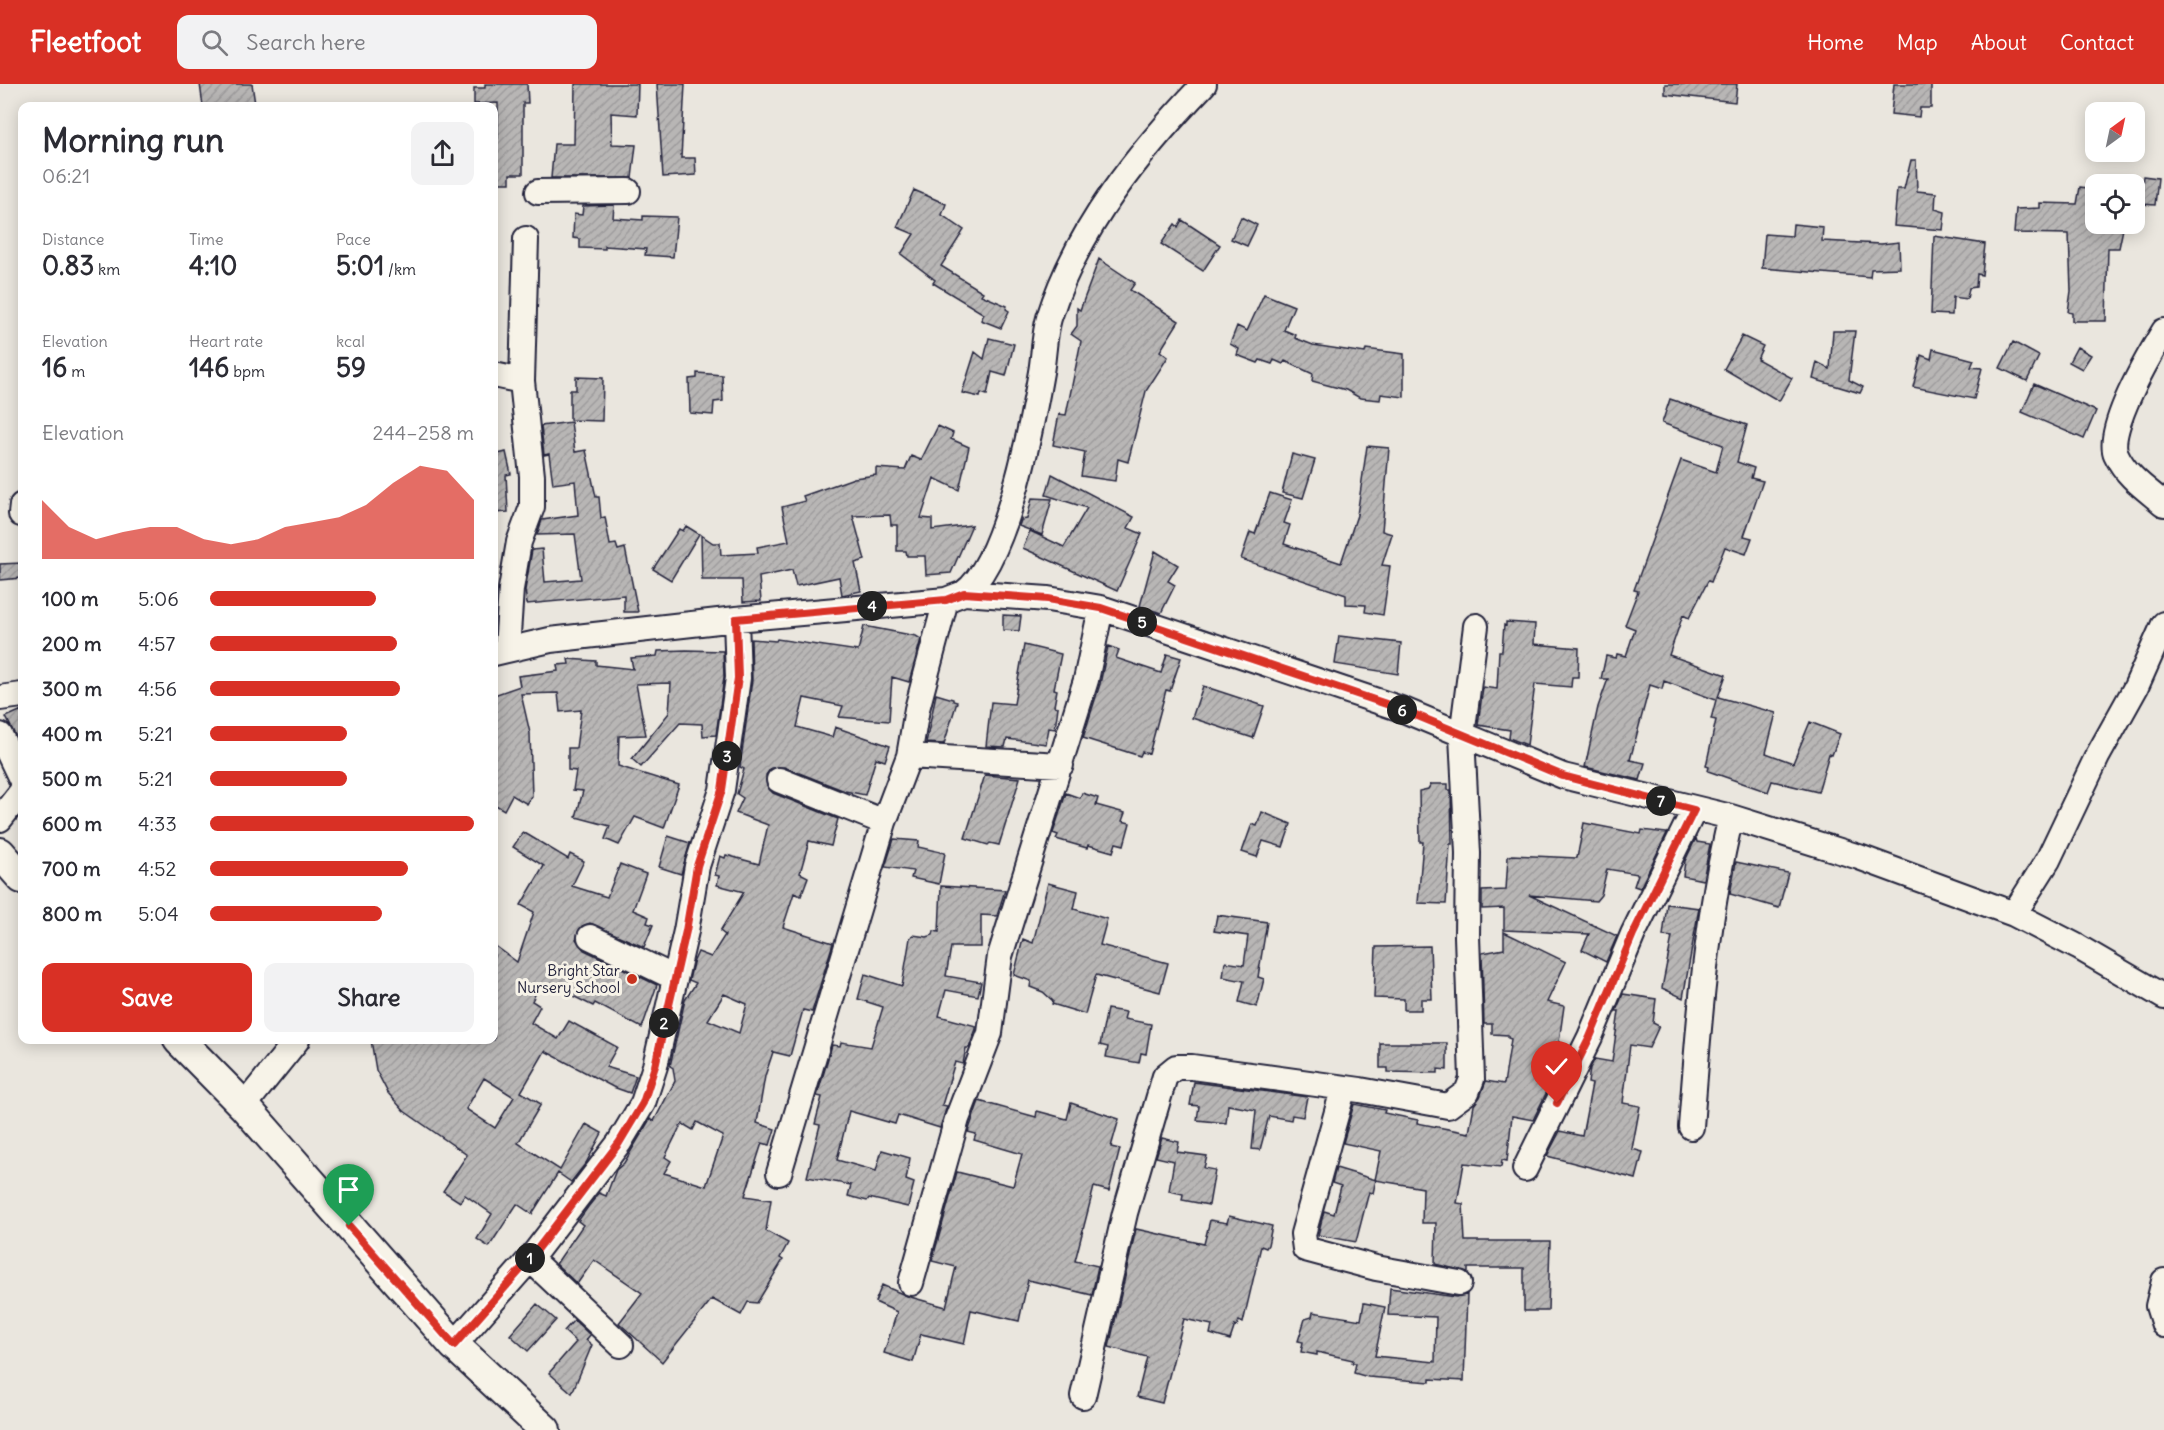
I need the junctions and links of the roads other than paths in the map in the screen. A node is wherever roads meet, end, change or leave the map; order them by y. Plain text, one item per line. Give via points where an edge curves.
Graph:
1 (1203, 84) edge
2 (628, 190) dead end
3 (538, 192) dead end
4 (526, 239) dead end
5 (2164, 331) edge
6 (498, 376) edge
7 (522, 381) junction
8 (2164, 504) edge
9 (955, 597) junction
10 (1101, 608) junction
11 (736, 619) junction
12 (2164, 624) edge
13 (1476, 626) dead end
14 (500, 651) edge
15 (18, 696) edge
16 (0, 698) edge
17 (0, 735) edge
18 (1462, 736) junction
19 (909, 756) junction
20 (1061, 765) junction
21 (18, 773) edge
22 (779, 780) dead end
23 (18, 796) edge
24 (1694, 810) junction
25 (1731, 817) junction
26 (0, 819) edge
27 (884, 822) junction
28 (0, 853) edge
29 (18, 873) edge
30 (2014, 914) junction
31 (590, 937) dead end
32 (675, 978) junction
33 (2164, 997) edge
34 (183, 1044) edge
35 (294, 1044) edge
36 (1343, 1090) junction
37 (244, 1106) junction
38 (1691, 1127) dead end
39 (1524, 1169) dead end
40 (779, 1173) dead end
41 (530, 1259) junction
42 (2164, 1281) edge
43 (911, 1283) dead end
44 (1459, 1283) dead end
45 (2164, 1325) edge
46 (454, 1345) junction
47 (621, 1345) dead end
48 (1083, 1396) dead end
49 (545, 1430) edge

1 - 9 street via 1135,161 1080,245 1049,320 1036,398 1002,527 973,586
2 - 3 street
4 - 7 street
5 - 8 street via 2147,358 2114,434 2115,452 2121,463 2135,481
6 - 7 street
7 - 14 street via 532,507 519,542
9 - 10 street via 1048,599
9 - 11 street
9 - 19 street via 917,709
10 - 18 street via 1267,666 1318,679
10 - 20 street via 1090,665
11 - 14 street via 550,640
11 - 32 street via 738,678 722,790 697,866
12 - 30 street via 2048,860
13 - 18 street
15 - 16 street
17 - 21 street
18 - 24 street via 1563,776
18 - 36 street via 1472,1079 1467,1092 1448,1106
19 - 20 street
19 - 27 street
20 - 43 street via 1000,956 990,1034 936,1185
22 - 27 street
23 - 26 street
24 - 25 street
24 - 39 street via 1633,934 1590,1037
25 - 30 street via 1858,857
25 - 38 street via 1718,870 1701,1003
27 - 40 street
28 - 29 main road
30 - 33 street
31 - 32 street
32 - 41 street via 643,1103 619,1143
34 - 37 main road
35 - 37 street
36 - 44 street via 1303,1234 1305,1249 1376,1268
36 - 48 street via 1192,1067 1176,1067 1165,1076 1125,1214
37 - 46 main road
41 - 46 street
41 - 47 street
42 - 45 street via 2158,1306
46 - 49 main road

